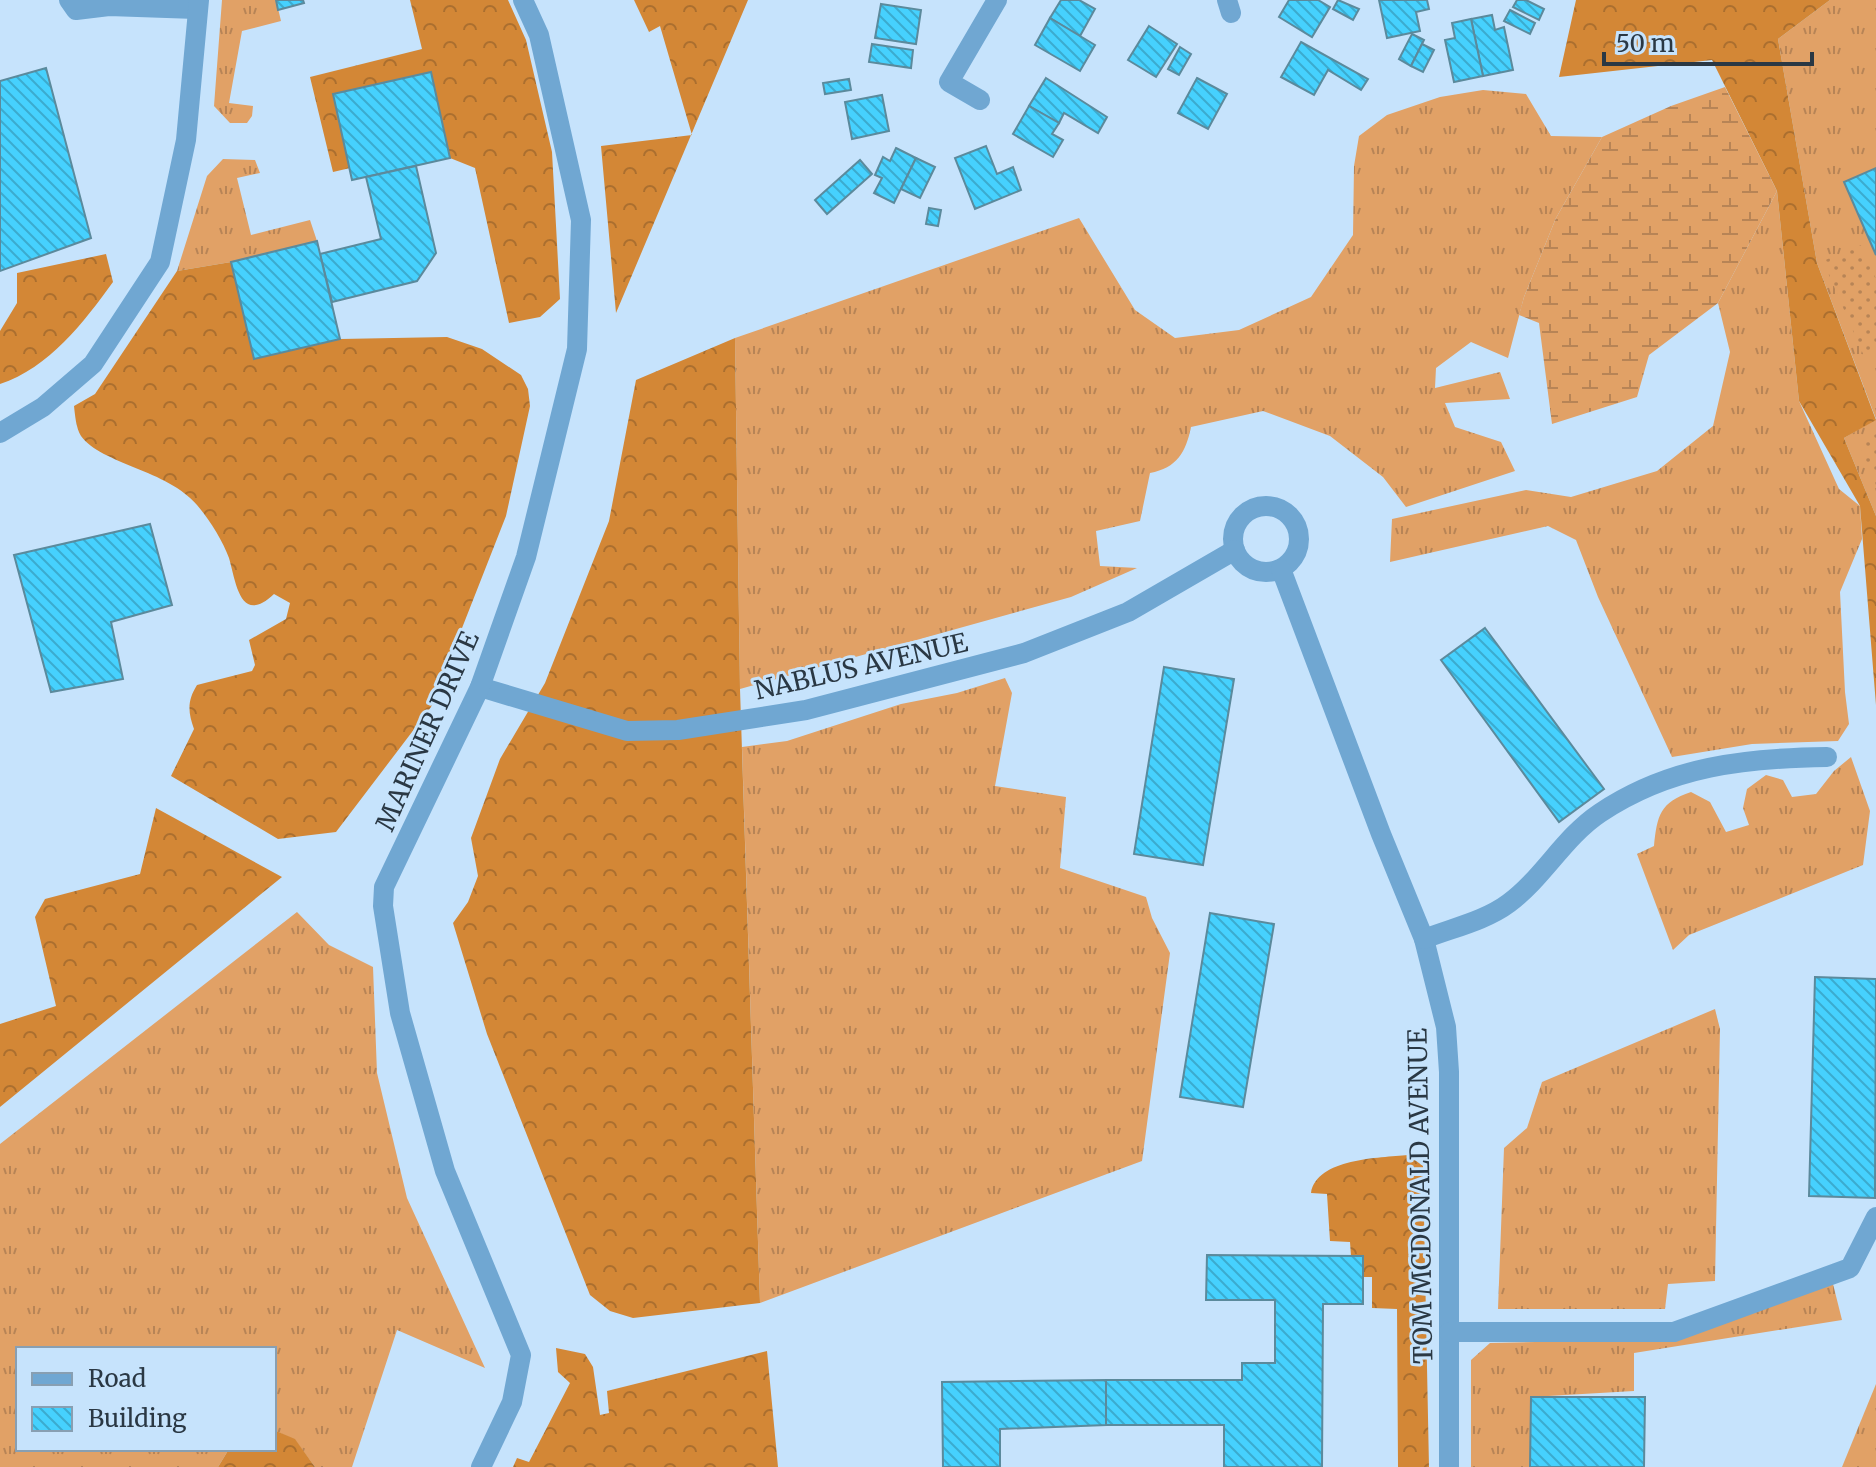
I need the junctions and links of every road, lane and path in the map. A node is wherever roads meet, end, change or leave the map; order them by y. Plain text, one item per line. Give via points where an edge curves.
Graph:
1 (69, 0) edge
2 (523, 0) edge
3 (997, 0) edge
4 (198, 5) edge
5 (980, 100) dead end
6 (0, 433) edge
7 (1235, 550) junction
8 (1281, 569) junction
9 (480, 687) junction
10 (1827, 757) dead end
11 (1424, 939) junction
12 (1876, 1217) edge
13 (1449, 1332) junction
14 (481, 1467) edge
15 (1449, 1467) edge

1 - 4 street via 76,10
2 - 9 street, MARINER DRIVE via 539,35 581,220 577,349 526,557
3 - 5 street via 949,82
4 - 6 street via 186,140 160,262 93,364 43,407
7 - 8 street via 1254,570
7 - 8 street via 1241,517 1260,506 1283,510 1292,517 1300,539 1292,560
7 - 9 street, NABLUS AVENUE via 1128,612 1024,653 806,710 678,730 627,731
8 - 11 street, TOM MCDONALD AVENUE
9 - 14 street, MARINER DRIVE via 384,887 383,906 400,1013 445,1171 521,1355 512,1402
10 - 11 street via 1743,760 1663,781 1599,814 1509,903
11 - 13 street, TOM MCDONALD AVENUE via 1446,1027
12 - 13 street via 1850,1268 1674,1332
13 - 15 street, TOM MCDONALD AVENUE

